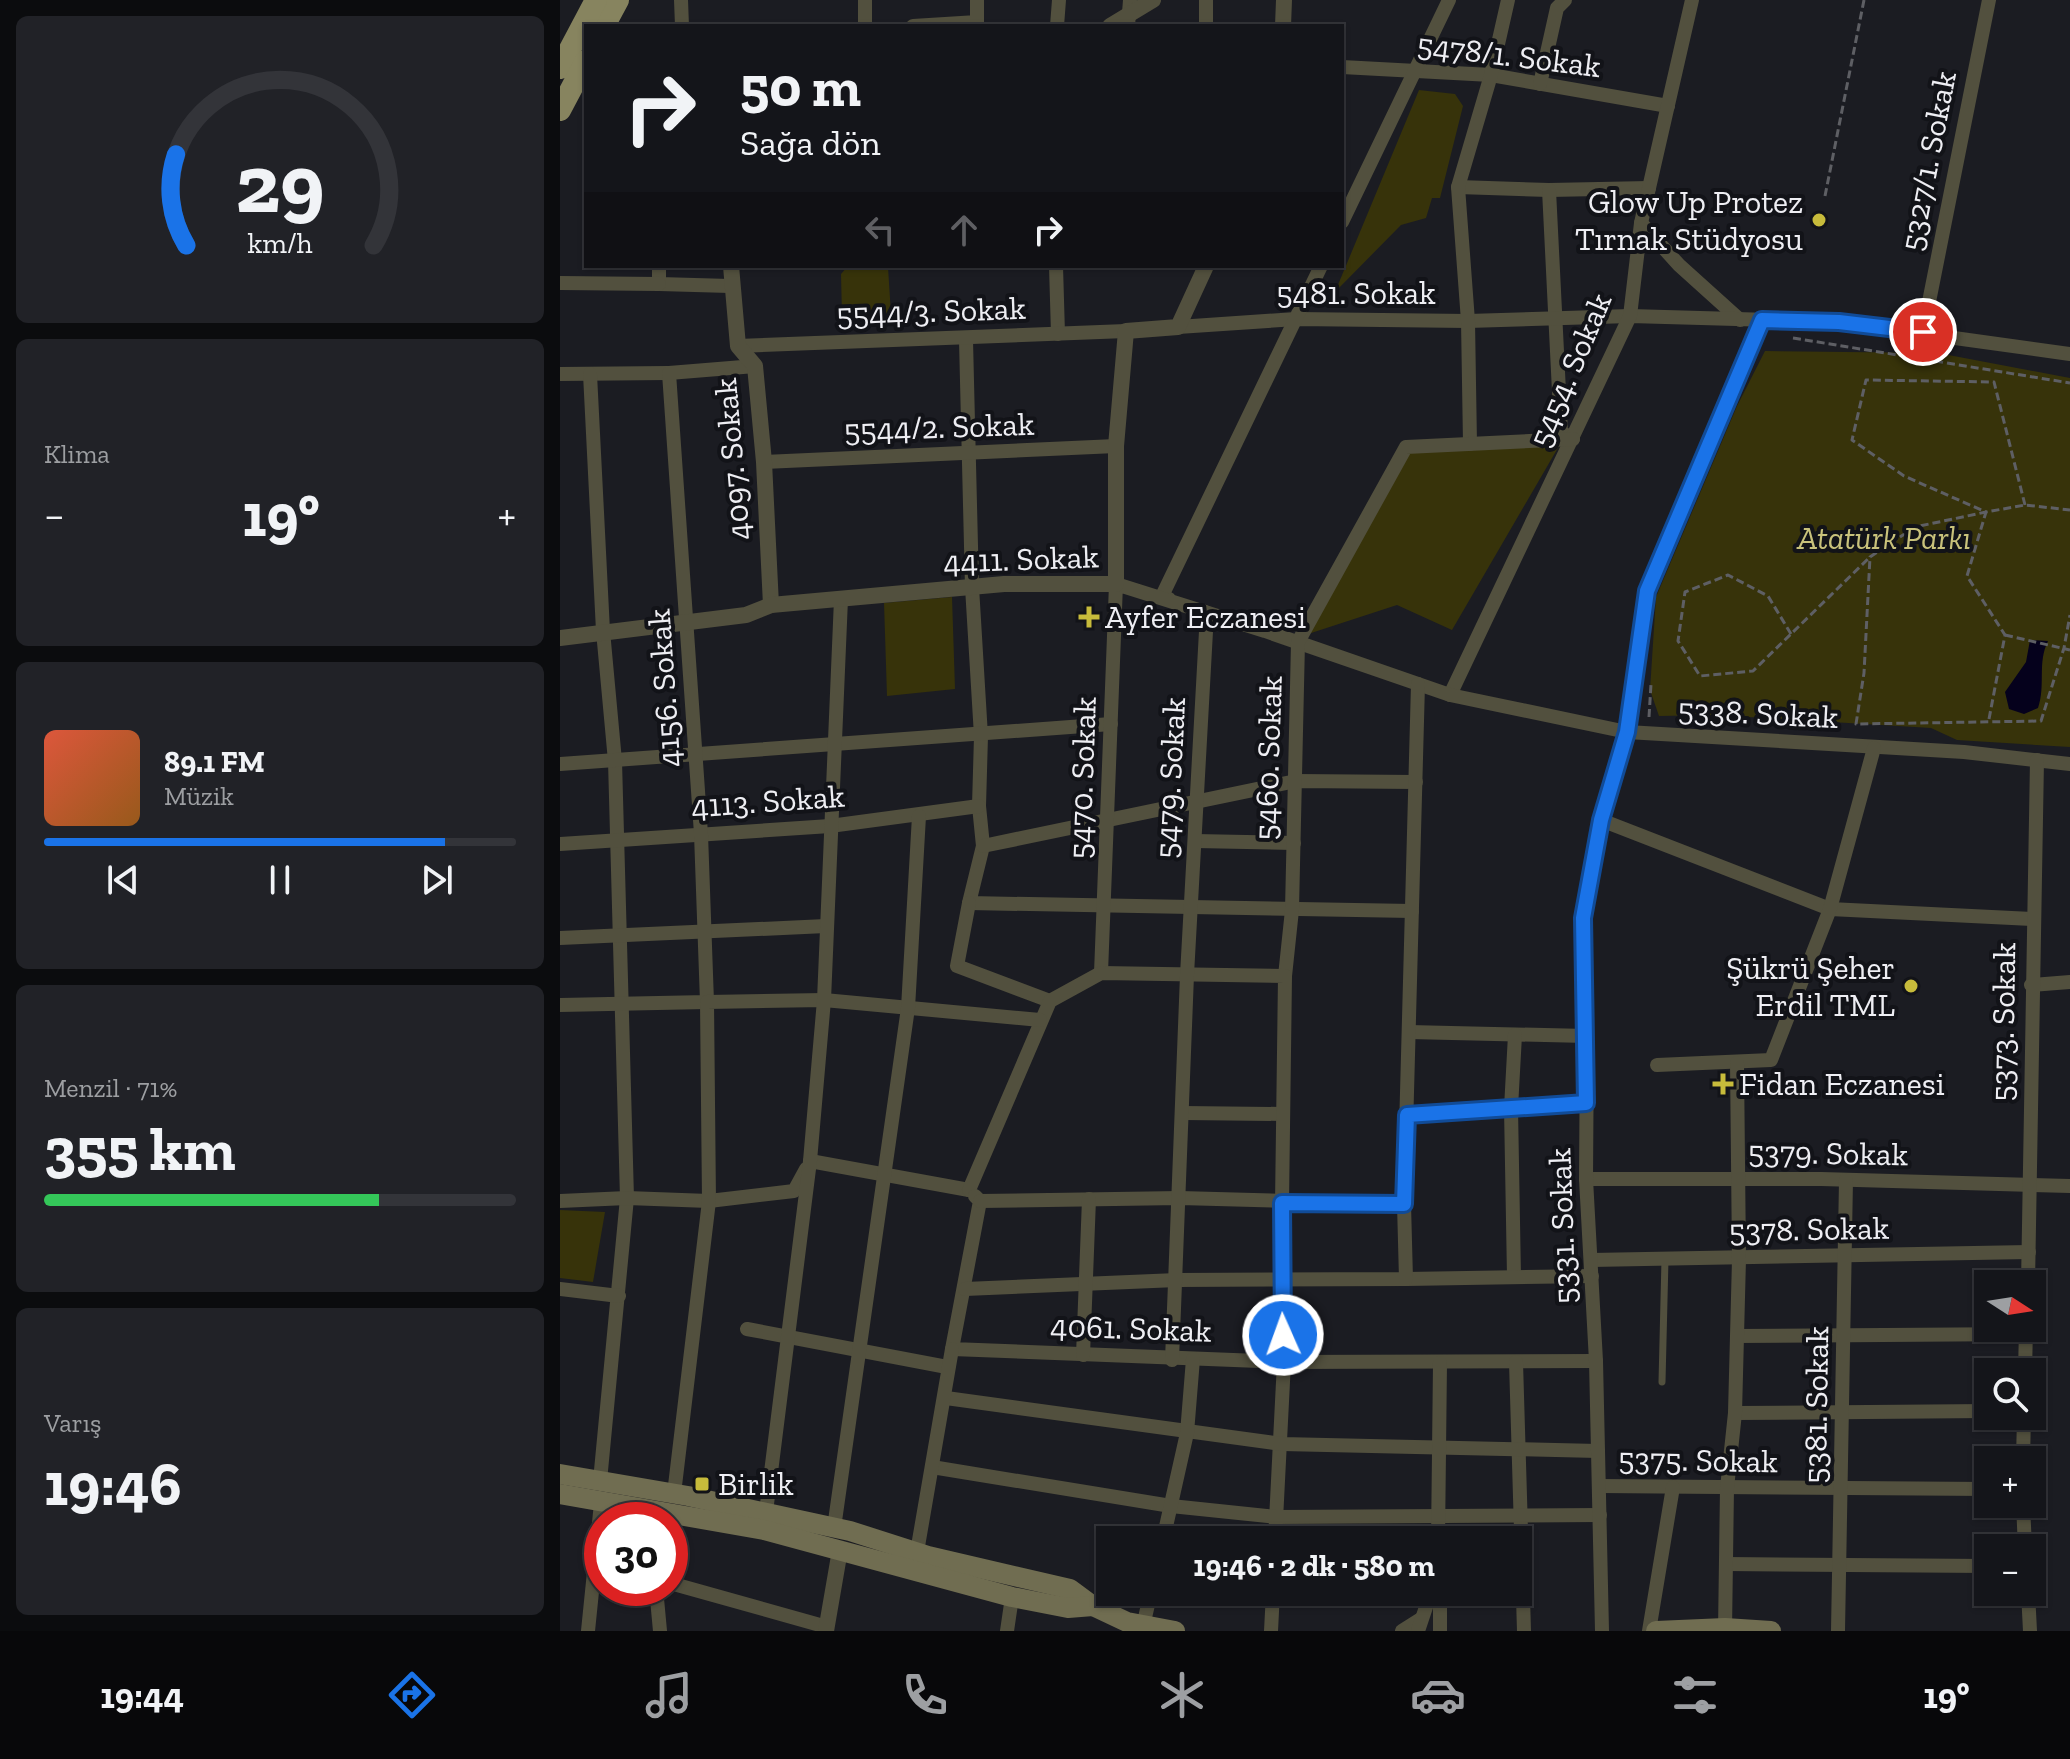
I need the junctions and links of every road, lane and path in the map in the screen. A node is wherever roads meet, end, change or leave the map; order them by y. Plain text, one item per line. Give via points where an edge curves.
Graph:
1 (596, 0) edge
2 (618, 0) edge
3 (681, 0) edge
4 (865, 0) edge
5 (977, 0) edge
6 (1059, 0) edge
7 (1153, 0) edge
8 (1206, 0) edge
9 (1284, 0) edge
10 (1449, 0) edge
11 (1508, 0) edge
12 (1565, 0) edge
13 (1692, 0) edge
14 (1864, 0) edge
15 (1989, 0) edge
16 (1129, 14) edge
17 (585, 24) edge
18 (605, 24) edge
19 (682, 24) edge
20 (865, 24) edge
21 (945, 24) edge
22 (1057, 24) edge
23 (1206, 24) edge
24 (1283, 24) edge
25 (584, 26) edge
26 (572, 52) edge
27 (1344, 67) edge
28 (560, 68) edge
29 (1413, 70) junction
30 (1491, 75) junction
31 (1540, 84) junction
32 (1668, 106) junction
33 (560, 110) edge
34 (1458, 187) junction
35 (1649, 188) junction
36 (1549, 190) junction
37 (1825, 196) dead end
38 (1344, 218) edge
39 (1641, 223) junction
40 (659, 268) edge
41 (731, 268) edge
42 (1056, 268) edge
43 (1205, 268) edge
44 (1320, 268) edge
45 (560, 283) edge
46 (659, 284) junction
47 (730, 286) junction
48 (1630, 316) junction
49 (1296, 319) junction
50 (1555, 320) junction
51 (1740, 320) junction
52 (1762, 320) junction
53 (1468, 321) junction
54 (1178, 327) junction
55 (1126, 331) junction
56 (1923, 332) junction
57 (1058, 334) junction
58 (1788, 337) dead end
59 (966, 340) junction
60 (738, 346) junction
61 (2070, 354) edge
62 (755, 366) junction
63 (669, 373) junction
64 (560, 374) edge
65 (590, 374) junction
66 (2070, 383) edge
67 (1573, 439) junction
68 (1470, 444) junction
69 (1116, 446) junction
70 (969, 455) junction
71 (764, 462) junction
72 (2025, 505) junction
73 (2070, 510) edge
74 (1986, 512) junction
75 (1870, 557) junction
76 (1116, 584) junction
77 (972, 587) junction
78 (1162, 596) junction
79 (841, 599) junction
80 (771, 605) junction
81 (2070, 615) edge
82 (688, 620) junction
83 (603, 631) junction
84 (1791, 634) junction
85 (2005, 635) junction
86 (560, 638) edge
87 (1298, 642) junction
88 (2064, 648) junction
89 (2070, 650) edge
90 (1651, 675) dead end
91 (1418, 684) junction
92 (1450, 695) junction
93 (1989, 719) junction
94 (1649, 722) dead end
95 (1111, 724) junction
96 (1627, 732) junction
97 (981, 736) junction
98 (834, 745) junction
99 (1874, 748) junction
100 (696, 755) junction
101 (2037, 760) junction
102 (615, 761) junction
103 (560, 764) edge
104 (2070, 764) edge
105 (1296, 781) junction
106 (1416, 782) junction
107 (1196, 802) junction
108 (979, 806) junction
109 (919, 816) junction
110 (1601, 820) junction
111 (1108, 823) junction
112 (830, 826) junction
113 (701, 834) junction
114 (617, 839) junction
115 (1195, 841) junction
116 (1294, 843) junction
117 (560, 844) edge
118 (983, 846) junction
119 (969, 903) junction
120 (1107, 906) junction
121 (1192, 908) junction
122 (1830, 909) junction
123 (1292, 910) junction
124 (1412, 911) junction
125 (2032, 919) junction
126 (826, 926) junction
127 (704, 930) junction
128 (621, 936) junction
129 (560, 938) edge
130 (1101, 973) junction
131 (1187, 975) junction
132 (1285, 976) junction
133 (2070, 982) edge
134 (2031, 985) junction
135 (824, 1000) junction
136 (1050, 1001) junction
137 (707, 1002) junction
138 (622, 1004) junction
139 (560, 1005) edge
140 (908, 1008) junction
141 (1040, 1020) junction
142 (1409, 1032) junction
143 (1515, 1035) junction
144 (1587, 1036) junction
145 (1737, 1063) junction
146 (1657, 1065) dead end
147 (1586, 1103) junction
148 (1511, 1108) junction
149 (1183, 1113) junction
150 (1283, 1114) junction
151 (1407, 1115) junction
152 (810, 1161) junction
153 (883, 1173) junction
154 (1586, 1179) junction
155 (1740, 1180) junction
156 (1846, 1180) junction
157 (2029, 1186) junction
158 (2070, 1186) edge
159 (975, 1195) junction
160 (627, 1198) junction
161 (1180, 1198) junction
162 (1089, 1199) junction
163 (560, 1201) edge
164 (709, 1201) junction
165 (1282, 1203) junction
166 (1404, 1204) junction
167 (2029, 1252) junction
168 (1847, 1257) junction
169 (1665, 1259) junction
170 (1739, 1259) junction
171 (1591, 1260) junction
172 (2028, 1270) edge
173 (1592, 1276) junction
174 (1514, 1277) junction
175 (1406, 1279) junction
176 (1177, 1280) junction
177 (1281, 1280) junction
178 (1086, 1284) junction
179 (560, 1289) edge
180 (965, 1289) junction
181 (619, 1296) junction
182 (747, 1329) dead end
183 (1974, 1332) edge
184 (1845, 1334) junction
185 (788, 1336) junction
186 (1737, 1336) junction
187 (952, 1349) junction
188 (860, 1353) junction
189 (1083, 1355) junction
190 (1193, 1359) junction
191 (1172, 1360) junction
192 (1596, 1361) junction
193 (1284, 1362) junction
194 (1516, 1362) junction
195 (1440, 1363) junction
196 (947, 1367) junction
197 (1662, 1382) dead end
198 (946, 1398) junction
199 (1974, 1411) edge
200 (1843, 1412) junction
201 (1735, 1413) junction
202 (1187, 1433) junction
203 (1282, 1444) junction
204 (1440, 1449) junction
205 (1519, 1450) junction
206 (1598, 1451) junction
207 (932, 1467) junction
208 (560, 1474) edge
209 (600, 1481) junction
210 (1599, 1486) junction
211 (1673, 1487) junction
212 (1727, 1488) junction
213 (1974, 1489) edge
214 (1842, 1490) junction
215 (560, 1494) edge
216 (674, 1494) junction
217 (596, 1502) edge
218 (1171, 1506) junction
219 (766, 1512) junction
220 (1439, 1515) junction
221 (1521, 1515) junction
222 (1600, 1515) junction
223 (1276, 1517) junction
224 (688, 1519) edge
225 (1166, 1526) edge
226 (1276, 1526) edge
227 (1439, 1526) edge
228 (834, 1528) junction
229 (840, 1550) junction
230 (917, 1552) junction
231 (1726, 1564) junction
232 (1840, 1564) junction
233 (1974, 1566) edge
234 (688, 1588) edge
235 (1012, 1597) junction
236 (591, 1606) edge
237 (658, 1606) edge
238 (1093, 1606) junction
239 (1143, 1606) edge
240 (1272, 1606) edge
241 (1426, 1606) edge
242 (1441, 1606) edge
243 (2029, 1606) edge
244 (1441, 1610) junction
245 (1420, 1625) edge
246 (1132, 1626) edge
247 (827, 1629) edge
248 (1725, 1629) edge
249 (588, 1631) edge
250 (660, 1631) edge
251 (1007, 1631) edge
252 (1175, 1631) edge
253 (1271, 1631) edge
254 (1402, 1631) edge
255 (1440, 1631) edge
256 (1450, 1631) edge
257 (1524, 1631) edge
258 (1602, 1631) edge
259 (1649, 1631) edge
260 (1656, 1631) edge
261 (1771, 1631) edge
262 (1838, 1631) edge
263 (2030, 1631) edge

1 - 17 main road
2 - 18 main road
3 - 19 street
4 - 20 street
5 - 21 street via 977,22
6 - 22 street
7 - 16 street
8 - 23 street
9 - 24 street
10 - 29 street
11 - 30 street
12 - 31 street via 1557,8
13 - 32 street, 5454. Sokak
14 - 37 path
15 - 56 street, 5327/1. Sokak
25 - 26 main road
26 - 28 main road
26 - 33 main road
27 - 29 street, 5478/1. Sokak
29 - 30 street, 5478/1. Sokak
29 - 38 street
30 - 31 street, 5478/1. Sokak
30 - 34 street
31 - 32 street, 5478/1. Sokak
32 - 35 street, 5454. Sokak
34 - 36 street
34 - 53 street
35 - 36 street
35 - 39 street, 5454. Sokak
36 - 50 street
39 - 48 street, 5454. Sokak
39 - 51 street
40 - 46 street
41 - 47 street, 4097. Sokak
42 - 57 street
43 - 54 street
44 - 49 street
45 - 46 street
46 - 47 street
47 - 60 street, 4097. Sokak
48 - 50 street, 5481. Sokak
48 - 51 street, 5481. Sokak
48 - 67 street, 5454. Sokak
49 - 53 street, 5481. Sokak
49 - 54 street, 5481. Sokak
49 - 78 street
50 - 53 street, 5481. Sokak
50 - 67 street via 1561,432
51 - 52 street, 5481. Sokak
52 - 56 street, 5481. Sokak
52 - 96 street, 5331. Sokak via 1647,591
53 - 68 street
54 - 55 street
55 - 57 street, 5544/3. Sokak
55 - 69 street, 4411. Sokak
56 - 61 street, 5481. Sokak
57 - 59 street, 5544/3. Sokak
58 - 66 path
59 - 60 street, 5544/3. Sokak
59 - 70 street
60 - 62 street, 4097. Sokak
62 - 63 street
62 - 71 street, 4097. Sokak
63 - 65 street
63 - 82 street, 4156. Sokak
64 - 65 street
65 - 83 street
67 - 68 street, 5460. Sokak
67 - 92 street, 5454. Sokak
68 - 87 street, 5460. Sokak via 1403,450
69 - 70 street, 5544/2. Sokak
69 - 76 street, 4411. Sokak
70 - 71 street, 5544/2. Sokak
70 - 77 street
71 - 80 street, 4097. Sokak
72 - 73 path
72 - 74 path
72 - 74 path via 1994,382 1866,380 1852,440 1904,476
74 - 75 path via 1915,527
74 - 85 path via 1967,576
75 - 84 path
75 - 93 path via 1856,724
76 - 77 street, 4411. Sokak
76 - 78 street
76 - 95 street, 5470. Sokak
77 - 79 street, 4411. Sokak
77 - 97 street
78 - 87 street, 5338. Sokak
78 - 107 street, 5479. Sokak via 1207,613
79 - 80 street, 4411. Sokak
79 - 98 street
80 - 82 street, 4411. Sokak via 746,615
81 - 88 path
82 - 83 street, 4411. Sokak
82 - 100 street, 4156. Sokak
83 - 86 street, 4411. Sokak
83 - 102 street
84 - 84 path via 1753,671 1700,676 1678,641 1685,592 1728,575 1768,596
85 - 88 path
85 - 93 path
87 - 91 street, 5338. Sokak
87 - 105 street, 5460. Sokak
88 - 89 path
88 - 93 path via 2041,721
90 - 94 path
91 - 92 street, 5338. Sokak
91 - 106 street
92 - 96 street, 5338. Sokak
95 - 97 street
95 - 111 street, 5470. Sokak
96 - 99 street, 5338. Sokak
96 - 110 street, 5331. Sokak
97 - 98 street
97 - 108 street
98 - 100 street
98 - 112 street
99 - 101 street, 5338. Sokak
99 - 122 street
100 - 102 street
100 - 113 street, 4156. Sokak
101 - 104 street, 5338. Sokak
101 - 125 street, 5373. Sokak
102 - 103 street
102 - 114 street
105 - 106 street
105 - 107 street
105 - 116 street, 5460. Sokak
106 - 124 street
107 - 111 street
107 - 115 street, 5479. Sokak
108 - 109 street, 4113. Sokak
108 - 118 street
109 - 112 street, 4113. Sokak
109 - 140 street
110 - 122 street
110 - 144 street, 5331. Sokak via 1583,918
111 - 118 street
111 - 120 street, 5470. Sokak
112 - 113 street, 4113. Sokak
112 - 126 street
113 - 114 street, 4113. Sokak
113 - 127 street, 4156. Sokak
114 - 117 street, 4113. Sokak
114 - 128 street
115 - 116 street
115 - 121 street, 5479. Sokak
116 - 123 street, 5460. Sokak
118 - 119 street
119 - 120 street
119 - 136 street via 957,966
120 - 121 street
120 - 130 street, 5470. Sokak
121 - 123 street
121 - 131 street, 5479. Sokak
122 - 125 street
122 - 145 street via 1771,1060
123 - 124 street
123 - 132 street, 5460. Sokak
124 - 142 street
125 - 134 street, 5373. Sokak
126 - 127 street
126 - 135 street
127 - 128 street
127 - 137 street, 4156. Sokak
128 - 129 street
128 - 138 street
130 - 131 street
130 - 136 street
131 - 132 street
131 - 149 street, 5479. Sokak
132 - 150 street, 5460. Sokak
133 - 134 street
134 - 157 street, 5373. Sokak
135 - 137 street
135 - 140 street
135 - 152 street
136 - 141 street
137 - 138 street
137 - 164 street, 4156. Sokak
138 - 139 street
138 - 160 street
140 - 141 street
140 - 153 street
141 - 159 street
142 - 143 street
142 - 151 street
143 - 144 street
143 - 148 street
144 - 147 street, 5331. Sokak
145 - 146 street
145 - 155 street
147 - 148 street
147 - 154 street, 5331. Sokak
148 - 151 street
148 - 174 street
149 - 150 street
149 - 161 street, 5479. Sokak
150 - 165 street, 5460. Sokak
151 - 166 street
152 - 153 street
152 - 164 street via 794,1191
152 - 185 street
153 - 159 street
153 - 188 street
154 - 155 street, 5379. Sokak
154 - 171 street, 5331. Sokak
155 - 156 street, 5379. Sokak
155 - 170 street
156 - 157 street, 5379. Sokak
156 - 168 street, 5381. Sokak
157 - 158 street, 5379. Sokak
157 - 167 street, 5373. Sokak
159 - 162 street
159 - 180 street
160 - 163 street
160 - 164 street
160 - 181 street
161 - 162 street
161 - 165 street
161 - 176 street, 5479. Sokak
162 - 178 street
164 - 216 street, 4156. Sokak
165 - 166 street
165 - 177 street, 5460. Sokak
166 - 175 street
167 - 168 street, 5378. Sokak
167 - 172 street, 5373. Sokak
168 - 170 street, 5378. Sokak
168 - 184 street, 5381. Sokak
169 - 170 street, 5378. Sokak
169 - 171 street, 5378. Sokak
169 - 197 lane
170 - 186 street
171 - 173 street, 5331. Sokak
173 - 174 street
173 - 192 street, 5331. Sokak
174 - 175 street
175 - 177 street
176 - 177 street
176 - 178 street
176 - 191 street, 5479. Sokak
177 - 193 street, 5460. Sokak
178 - 180 street
178 - 189 street
179 - 181 street
180 - 187 street
181 - 209 street
182 - 185 street
183 - 184 street
184 - 186 street
184 - 200 street, 5381. Sokak
185 - 188 street
185 - 219 street
186 - 201 street
187 - 189 street, 4061. Sokak
187 - 196 street
188 - 196 street
188 - 228 street
189 - 191 street, 4061. Sokak
190 - 191 street, 4061. Sokak
190 - 193 street, 4061. Sokak
190 - 202 street
192 - 194 street, 4061. Sokak
192 - 206 street, 5331. Sokak
193 - 195 street, 4061. Sokak
193 - 203 street, 5460. Sokak
194 - 195 street, 4061. Sokak
194 - 205 street
195 - 204 street
196 - 198 street
198 - 202 street
198 - 207 street
199 - 200 street
200 - 201 street
200 - 214 street, 5381. Sokak
201 - 212 street
202 - 203 street
202 - 218 street
203 - 204 street
203 - 223 street, 5460. Sokak
204 - 205 street
204 - 220 street
205 - 206 street
205 - 221 street
206 - 210 street, 5331. Sokak
207 - 218 street
207 - 230 street
208 - 209 main road
209 - 216 main road
210 - 211 street, 5375. Sokak
210 - 222 street, 5331. Sokak
211 - 212 street, 5375. Sokak
211 - 259 street
212 - 214 street, 5375. Sokak
212 - 231 street
213 - 214 street, 5375. Sokak
214 - 232 street, 5381. Sokak
215 - 217 main road
216 - 219 main road
218 - 223 street
218 - 225 street
219 - 228 main road
220 - 221 street
220 - 223 street
220 - 227 street
221 - 222 street
221 - 257 street
222 - 258 street, 5331. Sokak
223 - 226 street, 5460. Sokak
224 - 229 main road via 764,1530
228 - 230 main road
229 - 235 main road
229 - 247 street
230 - 238 main road via 1070,1589
231 - 232 street
231 - 248 street
232 - 233 street
232 - 262 street, 5381. Sokak
234 - 247 street
235 - 238 main road via 1068,1608
235 - 251 street
236 - 249 street
237 - 250 street
238 - 246 main road
239 - 246 street
240 - 253 street
241 - 245 street
242 - 244 street
243 - 263 street
244 - 255 street
244 - 256 street
245 - 254 street
246 - 252 main road
248 - 260 main road
248 - 261 main road

